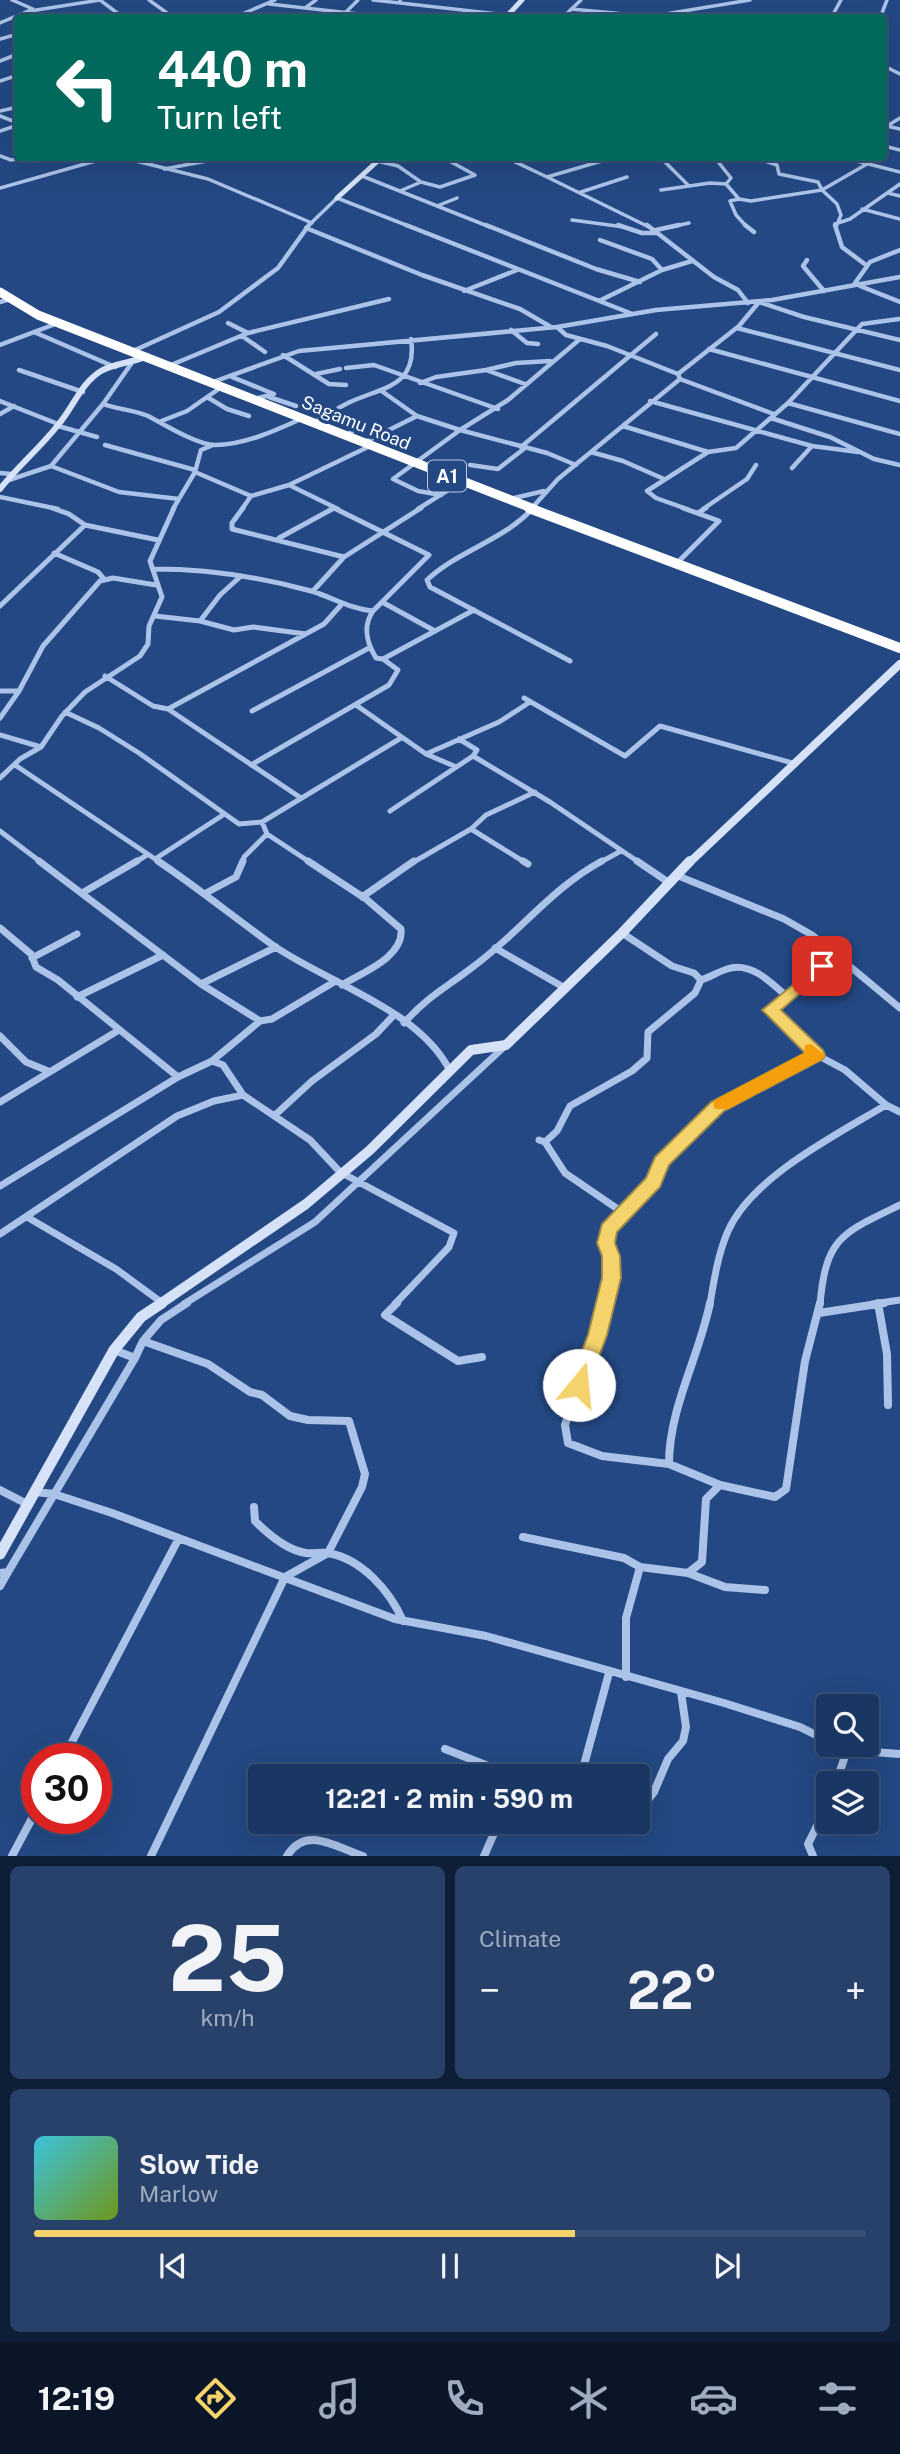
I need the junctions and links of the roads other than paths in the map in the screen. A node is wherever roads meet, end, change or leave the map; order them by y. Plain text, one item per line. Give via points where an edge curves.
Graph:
1 (12, 0) edge
2 (149, 0) edge
3 (275, 0) edge
4 (316, 0) edge
5 (358, 0) edge
6 (373, 0) edge
7 (448, 0) edge
8 (520, 0) edge
9 (581, 0) edge
10 (750, 0) edge
11 (400, 1) edge
12 (269, 4) junction
13 (305, 8) junction
14 (440, 8) junction
15 (571, 9) junction
16 (32, 11) junction
17 (346, 12) junction
18 (24, 14) edge
19 (37, 14) edge
20 (119, 14) edge
21 (168, 14) edge
22 (243, 14) edge
23 (362, 14) edge
24 (490, 14) edge
25 (508, 14) edge
26 (566, 14) edge
27 (625, 14) edge
28 (660, 14) edge
29 (95, 161) edge
30 (134, 161) edge
31 (208, 161) edge
32 (378, 161) edge
33 (449, 161) edge
34 (514, 161) edge
35 (602, 161) edge
36 (664, 161) edge
37 (717, 161) edge
38 (764, 161) edge
39 (856, 161) edge
40 (867, 164) junction
41 (162, 170) junction
42 (900, 172) edge
43 (362, 176) junction
44 (547, 177) junction
45 (627, 177) dead end
46 (421, 182) junction
47 (726, 184) junction
48 (900, 184) edge
49 (688, 185) junction
50 (0, 188) edge
51 (661, 190) dead end
52 (822, 190) junction
53 (400, 191) junction
54 (581, 192) junction
55 (888, 193) junction
56 (900, 196) edge
57 (337, 198) junction
58 (457, 198) dead end
59 (739, 199) junction
60 (437, 205) junction
61 (862, 209) junction
62 (900, 219) edge
63 (572, 220) dead end
64 (312, 223) junction
65 (689, 223) dead end
66 (835, 224) junction
67 (306, 228) junction
68 (657, 231) junction
69 (754, 232) dead end
70 (600, 240) dead end
71 (900, 250) edge
72 (807, 260) dead end
73 (692, 261) junction
74 (866, 265) junction
75 (518, 269) junction
76 (662, 270) junction
77 (900, 277) edge
78 (640, 282) junction
79 (855, 283) junction
80 (464, 291) junction
81 (824, 291) junction
82 (0, 292) edge
83 (390, 299) dead end
84 (5, 300) edge
85 (599, 301) junction
86 (759, 302) junction
87 (900, 302) edge
88 (748, 303) junction
89 (632, 313) junction
90 (898, 319) edge
91 (60, 323) junction
92 (229, 323) dead end
93 (554, 327) junction
94 (737, 328) junction
95 (511, 330) junction
96 (856, 330) junction
97 (34, 332) junction
98 (248, 333) junction
99 (656, 334) dead end
100 (242, 336) junction
101 (411, 339) junction
102 (580, 339) junction
103 (900, 340) edge
104 (538, 344) dead end
105 (0, 345) edge
106 (709, 349) junction
107 (133, 351) junction
108 (265, 352) dead end
109 (834, 353) junction
110 (282, 355) junction
111 (147, 356) junction
112 (632, 356) junction
113 (551, 361) junction
114 (131, 364) junction
115 (171, 365) junction
116 (115, 367) junction
117 (346, 368) dead end
118 (340, 369) dead end
119 (19, 370) dead end
120 (486, 370) junction
121 (900, 370) edge
122 (316, 374) junction
123 (232, 377) dead end
124 (679, 377) junction
125 (811, 377) junction
126 (400, 378) junction
127 (213, 382) junction
128 (421, 383) junction
129 (525, 384) junction
130 (346, 385) dead end
131 (223, 386) junction
132 (83, 392) junction
133 (383, 392) junction
134 (207, 397) junction
135 (269, 397) junction
136 (254, 399) junction
137 (0, 401) edge
138 (650, 401) junction
139 (900, 401) edge
140 (788, 403) junction
141 (103, 404) junction
142 (14, 406) junction
143 (296, 406) dead end
144 (498, 409) junction
145 (0, 414) edge
146 (417, 415) junction
147 (249, 416) dead end
148 (323, 416) junction
149 (772, 416) junction
150 (303, 418) junction
151 (159, 422) junction
152 (314, 423) junction
153 (58, 425) junction
154 (623, 426) junction
155 (460, 430) junction
156 (758, 431) junction
157 (78, 432) junction
158 (900, 434) edge
159 (346, 436) junction
160 (97, 437) dead end
161 (366, 444) junction
162 (106, 445) dead end
163 (213, 445) junction
164 (812, 446) junction
165 (523, 447) junction
166 (591, 452) junction
167 (708, 452) junction
168 (858, 452) junction
169 (415, 464) junction
170 (470, 465) dead end
171 (576, 465) junction
172 (756, 465) dead end
173 (900, 465) edge
174 (51, 466) junction
175 (792, 468) dead end
176 (195, 471) junction
177 (0, 473) edge
178 (10, 477) junction
179 (664, 480) junction
180 (461, 482) junction
181 (289, 485) junction
182 (0, 489) edge
183 (545, 491) junction
184 (441, 495) junction
185 (251, 496) junction
186 (0, 497) edge
187 (179, 499) junction
188 (509, 499) junction
189 (334, 508) junction
190 (533, 509) junction
191 (698, 513) junction
192 (85, 525) junction
193 (385, 532) junction
194 (279, 538) junction
195 (158, 540) junction
196 (54, 553) junction
197 (344, 556) junction
198 (676, 564) junction
199 (154, 569) junction
200 (242, 576) junction
201 (104, 579) junction
202 (156, 585) junction
203 (313, 591) junction
204 (383, 602) junction
205 (341, 605) junction
206 (0, 606) edge
207 (474, 610) junction
208 (373, 611) junction
209 (155, 616) junction
210 (200, 621) junction
211 (435, 631) junction
212 (308, 634) junction
213 (369, 648) junction
214 (900, 648) edge
215 (383, 659) junction
216 (570, 660) dead end
217 (900, 664) edge
218 (105, 677) junction
219 (0, 691) edge
220 (19, 691) junction
221 (356, 705) junction
222 (168, 709) junction
223 (252, 711) dead end
224 (65, 712) junction
225 (0, 718) edge
226 (0, 735) edge
227 (401, 738) junction
228 (459, 739) junction
229 (41, 747) junction
230 (426, 754) junction
231 (473, 756) junction
232 (796, 764) junction
233 (15, 765) junction
234 (251, 765) junction
235 (454, 766) junction
236 (0, 778) edge
237 (535, 792) junction
238 (301, 798) junction
239 (390, 811) dead end
240 (223, 816) junction
241 (262, 822) junction
242 (471, 829) junction
243 (0, 831) edge
244 (267, 834) junction
245 (621, 851) junction
246 (147, 855) junction
247 (155, 859) junction
248 (528, 864) dead end
249 (672, 879) junction
250 (82, 893) junction
251 (206, 893) junction
252 (362, 897) junction
253 (0, 928) edge
254 (622, 933) junction
255 (77, 934) dead end
256 (276, 947) junction
257 (495, 948) junction
258 (163, 955) junction
259 (834, 956) junction
260 (32, 958) junction
261 (701, 980) junction
262 (334, 982) junction
263 (201, 984) junction
264 (342, 985) junction
265 (565, 988) junction
266 (785, 995) junction
267 (77, 997) junction
268 (900, 1008) edge
269 (392, 1017) junction
270 (260, 1021) junction
271 (404, 1023) junction
272 (119, 1030) junction
273 (0, 1036) edge
274 (506, 1045) junction
275 (817, 1055) junction
276 (212, 1061) junction
277 (48, 1071) junction
278 (450, 1072) junction
279 (178, 1077) junction
280 (243, 1095) junction
281 (0, 1102) edge
282 (886, 1105) junction
283 (900, 1112) edge
284 (274, 1116) junction
285 (340, 1172) junction
286 (359, 1181) junction
287 (0, 1186) edge
288 (900, 1205) edge
289 (625, 1214) junction
290 (27, 1217) junction
291 (0, 1234) edge
292 (900, 1300) edge
293 (161, 1302) junction
294 (878, 1303) junction
295 (819, 1313) junction
296 (143, 1341) junction
297 (114, 1350) junction
298 (482, 1357) dead end
299 (135, 1358) junction
300 (888, 1405) dead end
301 (669, 1464) junction
302 (720, 1485) junction
303 (0, 1490) edge
304 (35, 1492) junction
305 (54, 1494) junction
306 (29, 1505) junction
307 (254, 1507) dead end
308 (523, 1537) dead end
309 (180, 1538) junction
310 (328, 1553) junction
311 (0, 1554) edge
312 (640, 1567) junction
313 (4, 1573) edge
314 (688, 1573) junction
315 (285, 1577) junction
316 (0, 1586) edge
317 (765, 1590) dead end
318 (403, 1621) junction
319 (609, 1674) junction
320 (626, 1677) junction
321 (681, 1692) junction
322 (816, 1735) edge
323 (72, 1743) edge
324 (445, 1749) dead end
325 (879, 1752) edge
326 (900, 1754) edge
327 (483, 1764) edge
328 (586, 1764) edge
329 (650, 1797) edge
330 (816, 1828) edge
331 (24, 1834) edge
332 (494, 1834) edge
333 (12, 1856) edge
334 (151, 1856) edge
335 (287, 1856) edge
336 (363, 1856) edge
337 (484, 1856) edge
338 (813, 1856) edge

1 - 16 street
2 - 21 street
3 - 12 street
4 - 13 street
5 - 17 street
6 - 11 street
7 - 14 street
8 - 25 street
9 - 15 street
10 - 28 street
11 - 14 street
12 - 13 street
12 - 22 street
13 - 17 street
14 - 24 street
15 - 26 street
15 - 27 street
16 - 18 street
16 - 19 street
16 - 20 street via 100,0
17 - 23 street
29 - 50 street
30 - 41 street
31 - 41 street
32 - 43 street
32 - 46 street via 398,166
33 - 46 street via 475,175 440,187
34 - 44 street
35 - 44 street
36 - 49 street
37 - 47 street via 731,178
38 - 52 street via 777,165 779,174 818,182
39 - 40 street
40 - 42 street
40 - 52 street
41 - 64 street via 208,179
43 - 53 street
43 - 57 street
44 - 54 street
45 - 54 street
46 - 53 street
47 - 49 street
47 - 59 street
48 - 55 street
49 - 51 street
52 - 59 street
52 - 66 street via 837,204 841,215
53 - 60 street
54 - 68 street
55 - 56 street
55 - 61 street
57 - 64 street
57 - 75 street
58 - 60 street
59 - 69 street via 730,201 738,222
60 - 78 street
61 - 62 street
61 - 66 street
63 - 68 street via 615,224 642,233
64 - 67 street
65 - 68 street
66 - 74 street via 842,247
67 - 80 street
67 - 107 street via 278,268 219,312
68 - 73 street
70 - 76 street via 652,260
71 - 74 street
72 - 81 street via 803,266
73 - 76 street
73 - 88 street via 738,290
74 - 79 street
75 - 80 street
75 - 85 street
76 - 78 street
77 - 79 street
78 - 85 street
79 - 81 street
79 - 87 street
80 - 93 street via 529,312
81 - 86 street
82 - 84 highway, Sagamu Road / A1
83 - 98 street
84 - 91 highway, Sagamu Road / A1
85 - 89 street
86 - 88 street
86 - 94 street
86 - 96 street
88 - 89 street
89 - 93 street
90 - 96 street via 874,319
91 - 97 street
91 - 107 highway, Sagamu Road / A1
92 - 98 street
93 - 95 street
93 - 102 street
94 - 106 street
94 - 109 street
95 - 101 street
95 - 104 street via 527,343
96 - 103 street
96 - 109 street
97 - 105 street
97 - 116 street
98 - 100 street
99 - 112 street
100 - 108 street
100 - 115 street
101 - 110 street
101 - 126 street via 413,354 408,371
102 - 112 street
102 - 113 street
106 - 124 street
106 - 125 street
107 - 111 highway, Sagamu Road / A1
109 - 121 street
109 - 125 street
110 - 122 street
110 - 127 street
111 - 114 street
111 - 115 highway, Sagamu Road / A1
112 - 124 street
112 - 165 street
113 - 120 street
113 - 129 street
114 - 116 street
114 - 141 street
115 - 127 highway, Sagamu Road / A1
116 - 132 street via 97,373
117 - 126 street via 374,365
118 - 122 street
119 - 132 street
120 - 128 street
120 - 129 street
122 - 130 street via 329,384
123 - 135 street via 274,394
124 - 138 street
124 - 149 street
125 - 139 street
125 - 140 street
126 - 128 street
126 - 133 street
127 - 131 highway, Sagamu Road / A1
128 - 144 street
129 - 144 street
131 - 134 street
131 - 136 highway, Sagamu Road / A1
132 - 153 street
133 - 146 street
133 - 148 street via 358,398
134 - 147 street
134 - 151 street
135 - 136 street
135 - 143 street
136 - 150 highway, Sagamu Road / A1
137 - 142 street
138 - 154 street
138 - 156 street
140 - 149 street
140 - 158 street
141 - 151 street
141 - 157 street
142 - 145 street
142 - 153 street
144 - 155 street
146 - 155 street
146 - 161 street
148 - 152 street
148 - 159 street via 356,428
149 - 156 street
149 - 168 street
150 - 152 highway, Sagamu Road / A1
150 - 163 street via 270,433
151 - 163 street
152 - 159 highway, Sagamu Road / A1
153 - 157 street
153 - 178 street
154 - 166 street
154 - 167 street
155 - 165 street
155 - 169 street
156 - 164 street
156 - 167 street via 736,448
157 - 160 street
157 - 174 street
159 - 161 highway, Sagamu Road / A1
161 - 169 highway, Sagamu Road / A1
161 - 181 street
162 - 176 street
163 - 176 street via 201,450
164 - 168 street
164 - 175 street
165 - 170 street via 498,470
165 - 171 street
166 - 171 street
166 - 179 street
167 - 179 street
168 - 173 street
169 - 180 highway, Sagamu Road / A1
169 - 184 street via 393,480
171 - 183 street
172 - 191 street via 747,480
174 - 178 street
174 - 187 street via 119,492
176 - 185 street
176 - 187 street
177 - 178 street
178 - 182 street
179 - 191 street via 646,491 648,494
180 - 184 street
180 - 188 highway, Sagamu Road / A1
181 - 185 street
181 - 189 street
183 - 188 street
183 - 190 street
184 - 193 street
185 - 194 street via 232,528
186 - 192 street via 41,505
187 - 195 street
188 - 190 highway, Sagamu Road / A1
189 - 193 street
189 - 194 street
190 - 198 highway, Sagamu Road / A1
190 - 207 street via 511,529 427,580 430,587
191 - 198 street via 719,523
192 - 195 street
192 - 196 street
193 - 197 street
193 - 204 street via 429,555
194 - 197 street
195 - 199 street via 150,561
196 - 201 street
196 - 206 street
197 - 203 street
198 - 214 highway, Sagamu Road / A1
199 - 200 street
199 - 202 street
200 - 203 street
200 - 210 street
201 - 202 street
201 - 220 street via 43,646
202 - 209 street via 162,597
203 - 205 street
204 - 208 street
204 - 211 street
205 - 208 street via 354,611
205 - 212 street
207 - 211 street
207 - 216 street
208 - 213 street via 366,626
209 - 210 street
209 - 218 street via 140,656
210 - 212 street via 234,630 253,627
211 - 215 street
212 - 222 street
213 - 215 street via 376,658
213 - 223 street
215 - 221 street via 398,670 394,679
217 - 232 street
218 - 222 street via 153,706
218 - 224 street
219 - 220 street
220 - 225 street
221 - 227 street
221 - 234 street
222 - 234 street
224 - 229 street
224 - 240 street via 129,747
226 - 229 street
227 - 230 street
227 - 238 street
228 - 230 street
228 - 231 street via 477,750
228 - 232 street via 499,722 527,700 625,756 660,726
229 - 233 street
230 - 235 street
231 - 235 street
231 - 237 street
232 - 249 street
233 - 236 street
233 - 246 street
234 - 238 street
235 - 239 street
237 - 242 street via 495,810
237 - 245 street
238 - 241 street
240 - 241 street via 239,824
240 - 247 street
241 - 244 street
242 - 248 street
242 - 252 street via 430,850
243 - 250 street
244 - 251 street via 244,857 239,876
244 - 252 street
245 - 249 street
245 - 257 street via 580,873
246 - 247 street
246 - 250 street
247 - 251 street
249 - 254 street
249 - 259 street via 785,919 812,935
250 - 258 street
251 - 256 street
252 - 264 street via 401,929 402,940 395,951
253 - 260 street
254 - 261 street
254 - 265 street
255 - 260 street
256 - 262 street
256 - 263 street
257 - 265 street
257 - 271 street via 427,997
258 - 263 street
258 - 267 street
259 - 266 street
259 - 268 street
260 - 267 street via 36,967
261 - 266 street via 740,967 768,979
261 - 289 street via 695,993 648,1032 647,1058 570,1106 557,1131 542,1141 565,1173
262 - 264 street
262 - 270 street
263 - 270 street
264 - 269 street
265 - 274 street
266 - 275 street via 770,1010
267 - 272 street
269 - 271 street
269 - 284 street
270 - 276 street
271 - 278 street via 442,1055
272 - 277 street
272 - 279 street
273 - 277 street via 26,1062
274 - 278 street via 471,1050
274 - 286 street
275 - 282 street via 845,1070
275 - 289 street via 718,1107 661,1161 653,1182
276 - 279 street
276 - 280 street via 223,1065
277 - 281 street
278 - 285 street via 370,1150
279 - 287 street
280 - 284 street
280 - 290 street via 177,1116
282 - 283 street
282 - 301 street via 803,1157 747,1202 730,1226 705,1328 668,1433
284 - 285 street via 310,1140
285 - 286 street
285 - 293 street via 306,1204
286 - 296 street via 315,1222 161,1321
286 - 298 street via 454,1235 449,1247 386,1315 457,1361
288 - 295 street via 868,1221 832,1248 821,1276
289 - 301 street via 608,1229 606,1243 613,1269 610,1286 564,1432 576,1450
290 - 291 street
290 - 293 street via 116,1269
292 - 294 street
293 - 297 street via 141,1317
294 - 295 street
294 - 300 street via 887,1354
295 - 302 street via 804,1365 799,1427 786,1489 775,1497
296 - 299 street
296 - 310 street via 208,1364 290,1416 352,1424 365,1474
297 - 299 street
297 - 304 street
299 - 305 street
301 - 302 street
302 - 314 street via 706,1499 702,1562
303 - 306 street
304 - 305 street
304 - 306 street
305 - 309 street
305 - 313 street
306 - 311 street
307 - 310 street via 255,1521 284,1543 305,1553
308 - 312 street via 624,1558
309 - 315 street
309 - 323 street
310 - 315 street
310 - 318 street via 365,1569 399,1608
312 - 314 street
312 - 320 street via 626,1618
313 - 316 street
314 - 317 street via 725,1587
315 - 318 street
315 - 334 street
318 - 319 street via 486,1636
319 - 320 street
319 - 328 street via 597,1704
320 - 321 street
321 - 322 street
321 - 329 street via 686,1727 683,1741 668,1759
324 - 327 street
325 - 326 street
330 - 338 street via 808,1844
331 - 333 street
332 - 337 street
335 - 336 street via 295,1843 308,1838

